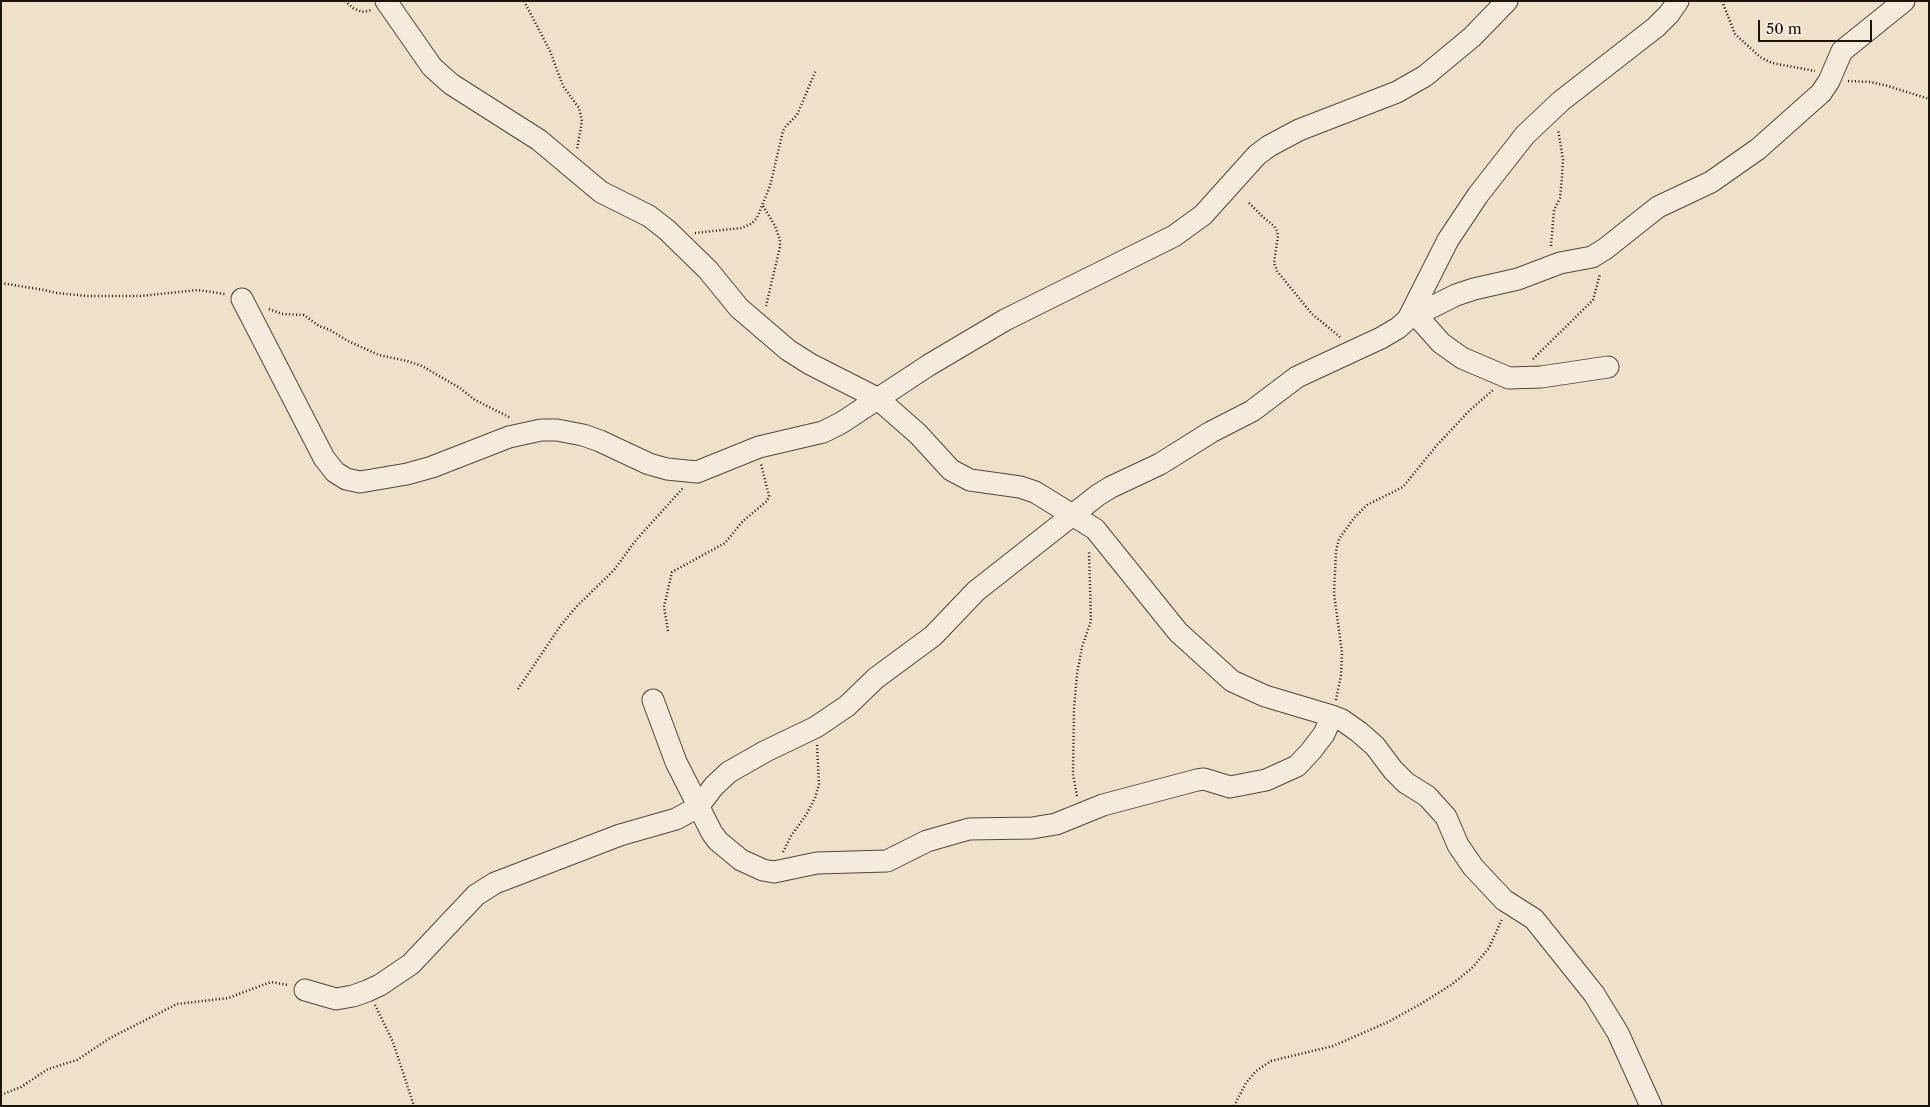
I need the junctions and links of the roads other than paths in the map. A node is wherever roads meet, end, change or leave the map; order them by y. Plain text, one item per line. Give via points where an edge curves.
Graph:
1 (1507, 1) edge
2 (1678, 1) edge
3 (1904, 1) edge
4 (387, 3) edge
5 (242, 299) dead end
6 (1412, 317) junction
7 (1608, 368) dead end
8 (877, 398) junction
9 (1074, 515) junction
10 (653, 700) dead end
11 (1332, 716) junction
12 (698, 807) junction
13 (304, 990) road end
14 (1651, 1106) edge

1 - 8 street via 1472,37 1425,76 1397,92 1299,130 1269,146 1203,215 1184,230 1005,320
2 - 6 street via 1656,27 1525,135 1448,240
3 - 6 street via 1842,51 1822,93 1738,164 1701,188 1658,207 1599,254 1560,263 1518,279 1474,288
4 - 8 street via 432,67 451,84 539,140 601,192 649,216 708,270 739,308 788,350
5 - 8 street via 324,458 335,472 360,482 432,467 509,437 541,430 583,435 649,464 697,472 759,447 823,432
6 - 7 street via 1462,358 1509,378
6 - 9 street via 1386,335 1297,377 1252,411 1160,464 1111,487
8 - 9 street via 926,441 951,470 970,480 1035,492
9 - 11 street via 1095,529 1178,632 1232,681 1265,696
9 - 12 street via 976,591 921,646 887,670 847,706 816,727 728,772
10 - 12 street via 676,762
11 - 12 street via 1324,734 1297,766 1266,780 1230,787 1197,780 1104,805 1056,824 1032,828 969,829 927,841 887,861 818,863 774,872 762,870 728,850 712,833
11 - 14 street via 1359,732 1406,783 1427,796 1446,817 1458,845 1474,867 1504,900 1534,919 1594,994 1618,1033
12 - 13 street via 676,819 620,835 495,883 476,896 410,964 380,985 336,999

